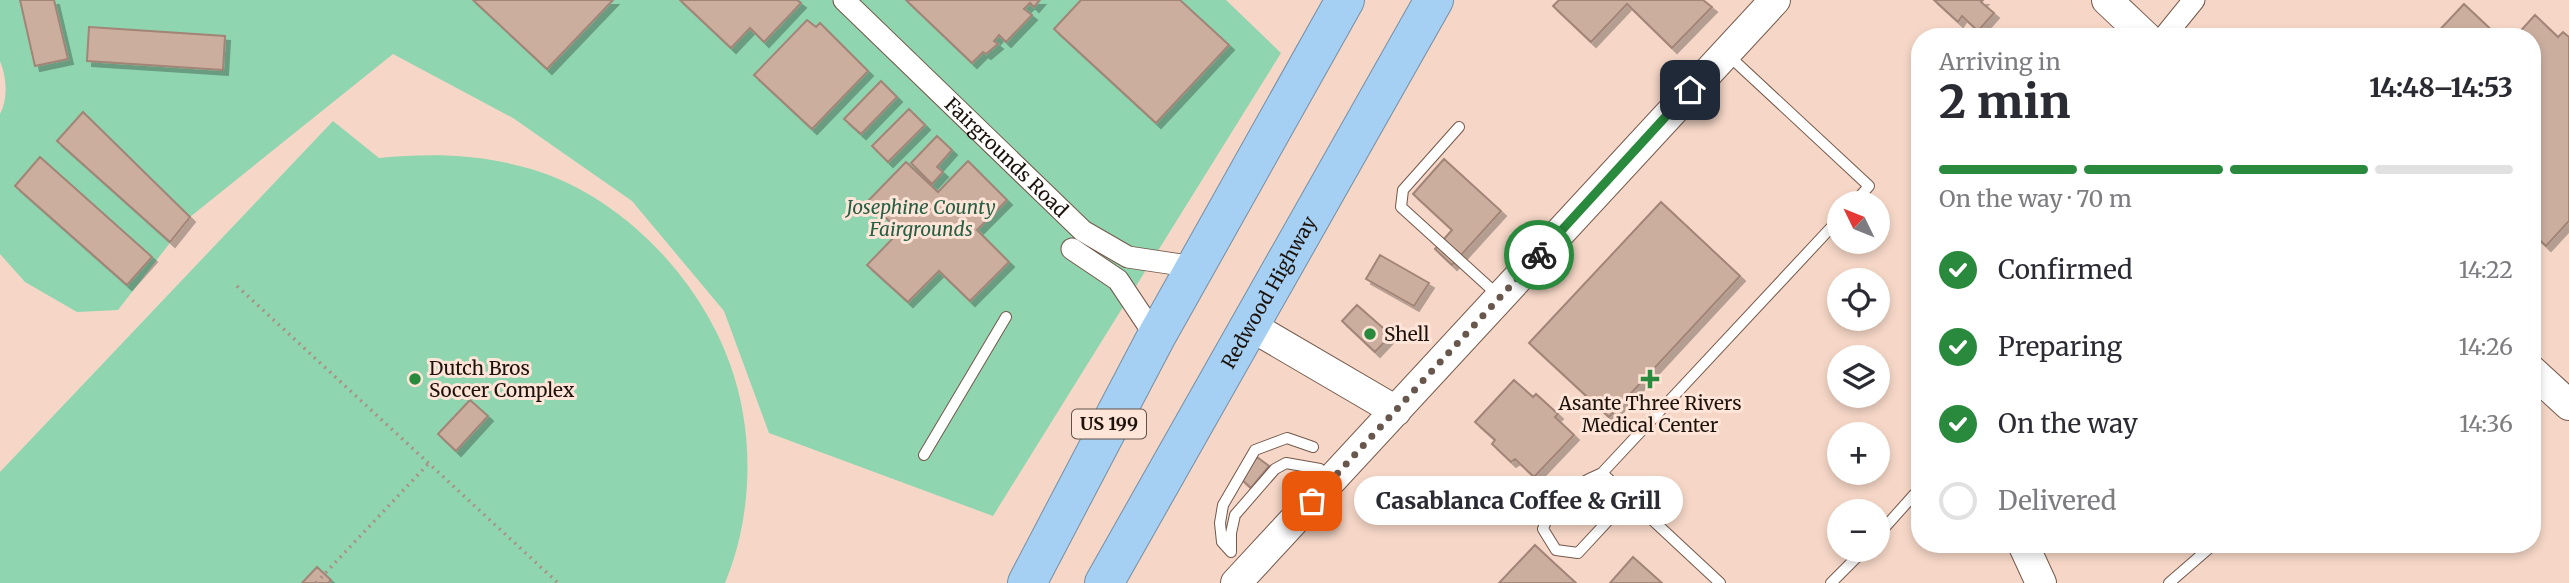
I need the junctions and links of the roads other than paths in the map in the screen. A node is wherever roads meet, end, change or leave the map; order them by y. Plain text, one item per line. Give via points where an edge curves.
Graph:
1 (844, 0) edge
2 (1345, 0) edge
3 (1434, 0) edge
4 (1775, 0) edge
5 (2107, 0) edge
6 (2194, 0) edge
7 (2137, 28) edge
8 (2171, 28) edge
9 (1725, 52) junction
10 (1459, 127) dead end
11 (1865, 191) edge
12 (1827, 232) edge
13 (1072, 249) dead end
14 (1195, 267) junction
15 (1500, 297) junction
16 (1006, 317) dead end
17 (1249, 325) junction
18 (1156, 337) junction
19 (2541, 379) edge
20 (2569, 405) edge
21 (1396, 411) junction
22 (1313, 447) dead end
23 (924, 455) dead end
24 (1320, 470) dead end
25 (1602, 473) junction
26 (1080, 478) junction
27 (1629, 498) junction
28 (1911, 498) edge
29 (1890, 522) edge
30 (2027, 553) edge
31 (2204, 553) edge
32 (1852, 562) edge
33 (1008, 583) edge
34 (1027, 583) edge
35 (1104, 583) edge
36 (1236, 583) edge
37 (1720, 583) edge
38 (1831, 583) edge
39 (2040, 583) edge
40 (2169, 583) edge

1 - 14 street, Fairgrounds Road via 1083,231 1128,257
2 - 14 highway, US 199
3 - 17 highway, Redwood Highway
4 - 9 street
5 - 7 street
6 - 8 street
9 - 11 lane via 1870,186
9 - 15 street
10 - 15 lane via 1403,190 1401,207
12 - 25 lane
13 - 18 street via 1118,280
14 - 18 highway, US 199
15 - 21 street
16 - 23 lane
17 - 21 street
17 - 35 highway, Redwood Highway
18 - 26 highway, US 199
19 - 20 street
21 - 36 street
22 - 24 lane via 1287,438 1255,450 1223,505 1222,542 1231,552 1235,514 1275,469 1286,463
25 - 27 lane
25 - 27 lane via 1576,485 1550,509 1543,529 1556,550 1578,553
26 - 33 highway
26 - 34 highway, US 199
27 - 37 lane
28 - 29 lane
30 - 39 street
31 - 40 lane
32 - 38 lane

